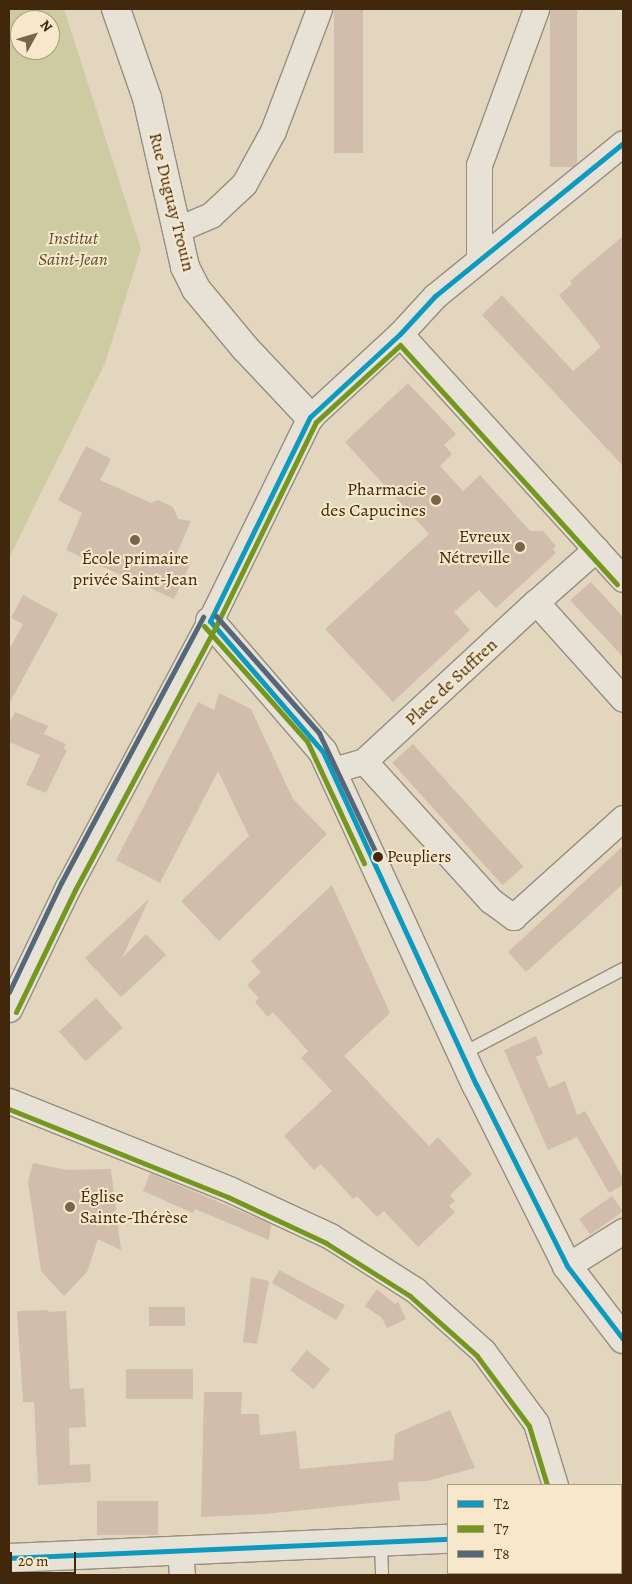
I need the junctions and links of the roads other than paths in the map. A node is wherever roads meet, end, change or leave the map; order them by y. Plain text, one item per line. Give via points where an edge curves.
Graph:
1 (116, 9) edge
2 (319, 9) edge
3 (536, 9) edge
4 (623, 144) edge
5 (178, 229) junction
6 (479, 259) junction
7 (400, 334) junction
8 (310, 417) junction
9 (596, 549) junction
10 (623, 579) edge
11 (536, 602) junction
12 (210, 621) junction
13 (623, 699) edge
14 (364, 761) junction
15 (330, 771) junction
16 (623, 818) edge
17 (623, 969) edge
18 (9, 1009) edge
19 (462, 1054) junction
20 (9, 1101) edge
21 (623, 1231) edge
22 (567, 1266) junction
23 (588, 1294) junction
24 (623, 1329) edge
25 (623, 1339) edge
26 (555, 1484) edge
27 (447, 1539) edge
28 (381, 1544) junction
29 (9, 1558) edge
30 (181, 1564) edge
31 (382, 1575) edge

1 - 5 street, Rue Duguay Trouin via 147,98
2 - 5 street via 273,131 244,184 211,215
3 - 6 street via 479,165
4 - 6 street
5 - 8 street, Rue Duguay Trouin via 185,267 196,290
6 - 7 street via 435,296
7 - 8 street
7 - 9 street
8 - 12 street
9 - 10 street
9 - 11 street, Place de Suffren
11 - 13 street
11 - 14 street, Place de Suffren
12 - 15 street via 313,737
12 - 18 street via 68,887
14 - 15 street, Place de Suffren
14 - 16 street via 490,900 513,917
15 - 19 street
17 - 19 lane
19 - 22 street
20 - 26 street via 231,1190 330,1236 415,1290 484,1351 536,1423
21 - 22 street
22 - 23 street
23 - 24 street
23 - 25 street
27 - 28 street
28 - 30 street
28 - 31 lane
29 - 30 street

